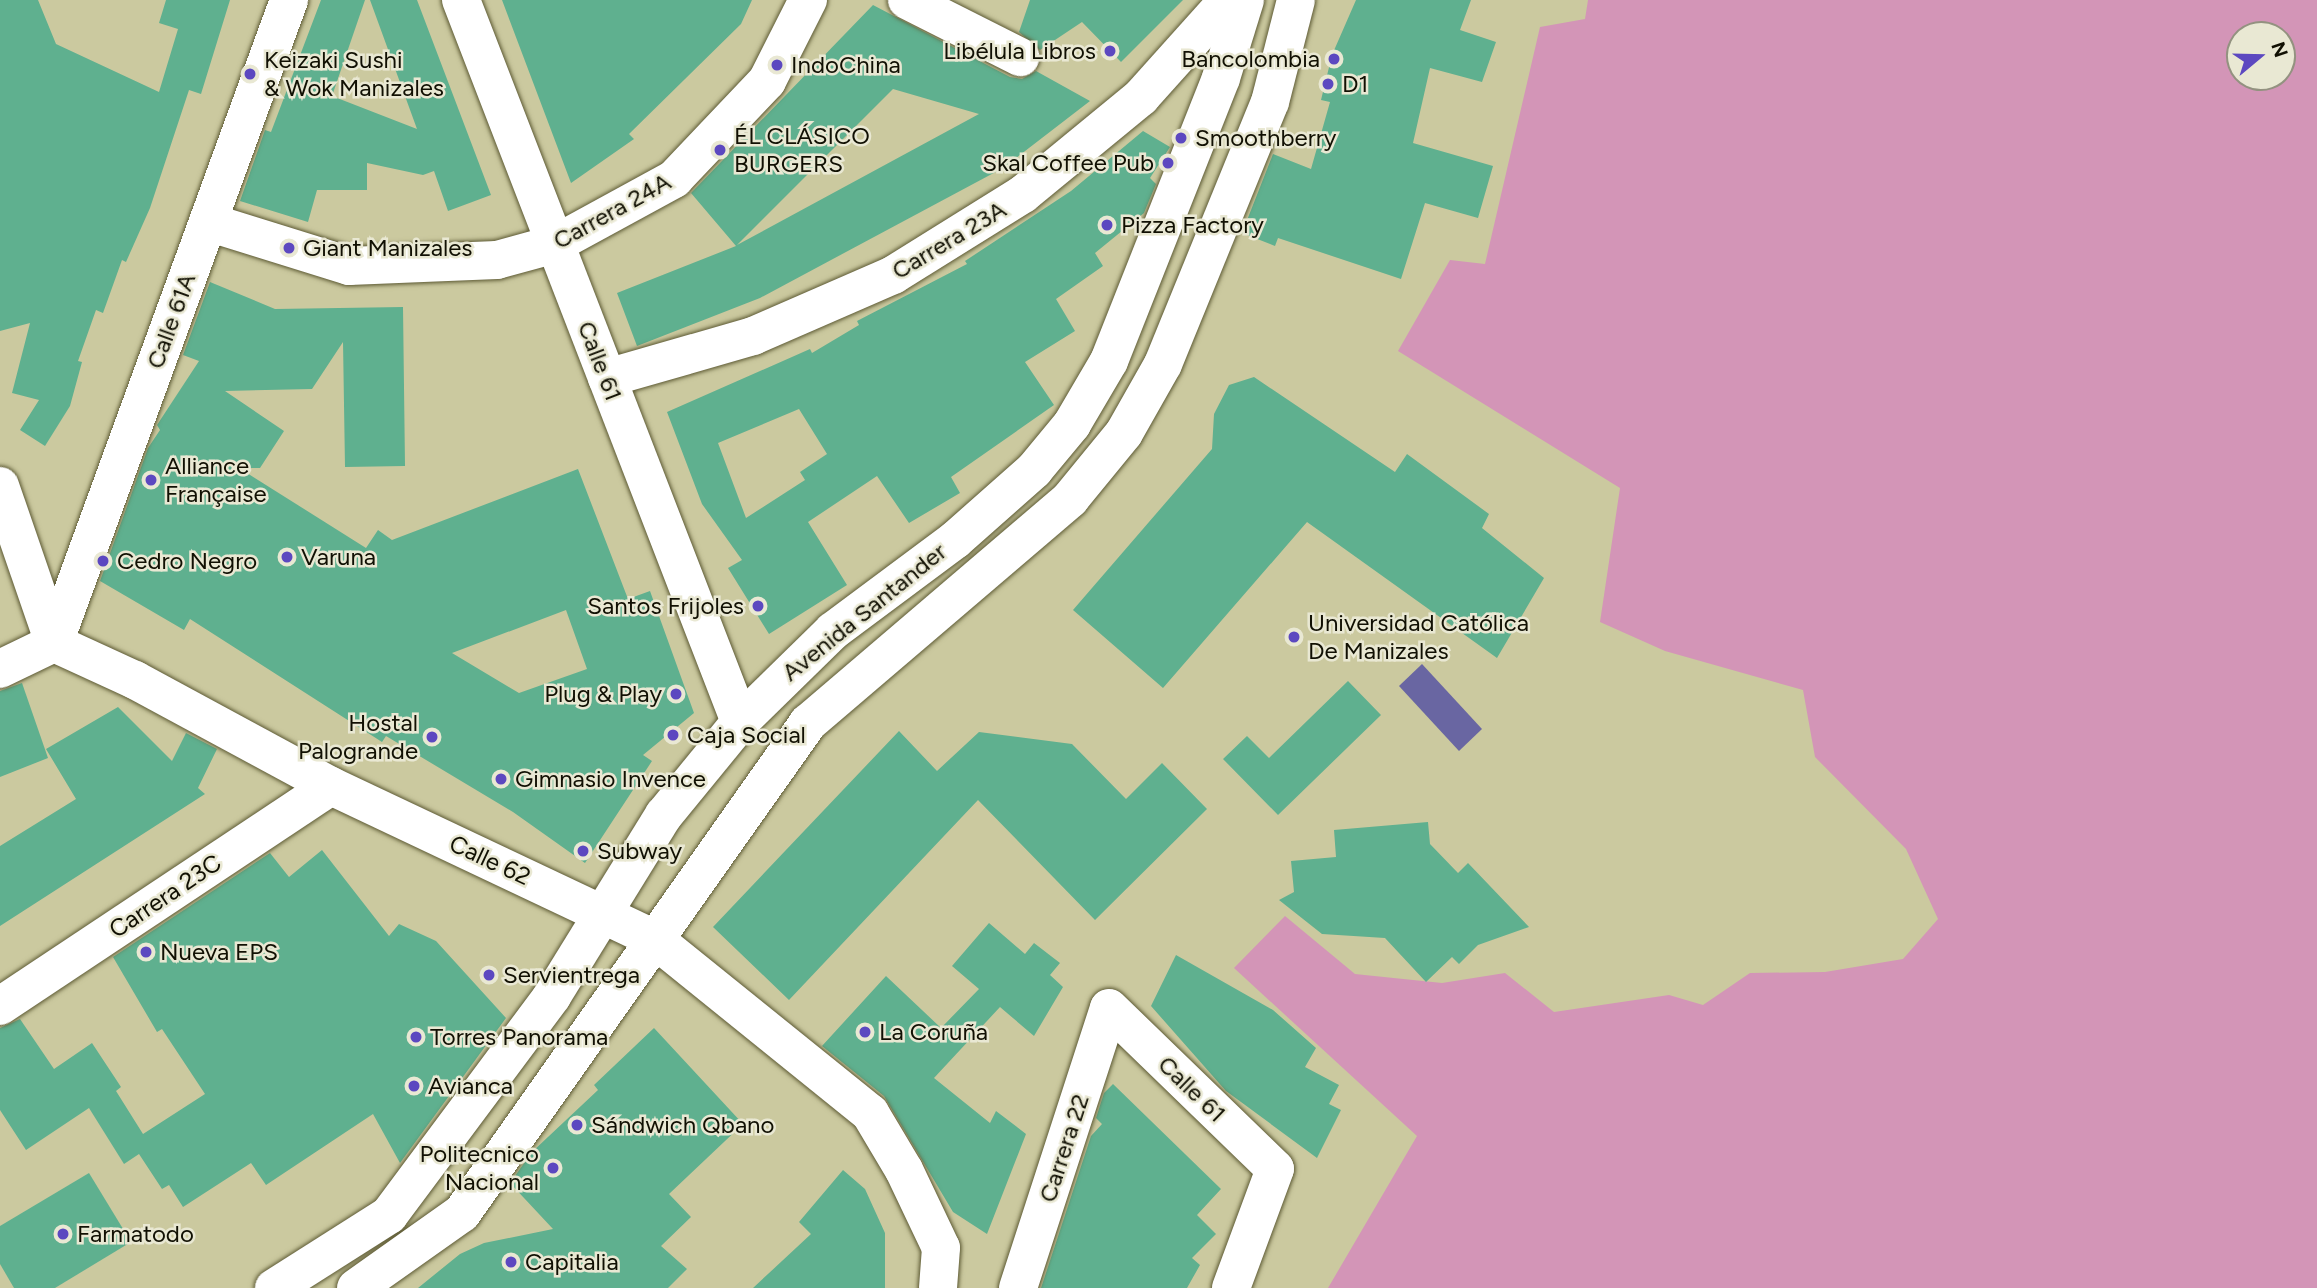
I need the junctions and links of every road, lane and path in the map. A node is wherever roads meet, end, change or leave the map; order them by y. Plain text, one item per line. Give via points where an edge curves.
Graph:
1 (289, 0) edge
2 (461, 0) edge
3 (808, 0) edge
4 (907, 0) edge
5 (1228, 0) edge
6 (1245, 0) edge
7 (1297, 0) edge
8 (1020, 57) dead end
9 (208, 222) junction
10 (555, 244) junction
11 (607, 378) junction
12 (0, 486) edge
13 (54, 643) junction
14 (0, 669) edge
15 (740, 722) junction
16 (331, 786) junction
17 (603, 914) junction
18 (653, 938) junction
19 (0, 1006) edge
20 (1109, 1008) joint
21 (274, 1288) edge
22 (356, 1288) edge
23 (938, 1288) edge
24 (1018, 1288) edge
25 (1231, 1288) edge

1 - 9 street, Calle 61A
2 - 10 street, Calle 61
3 - 10 street, Carrera 24A via 767,82 674,179
4 - 8 street
5 - 11 street, Carrera 23A via 1140,97 1034,185 893,275 753,336
6 - 15 street, Avenida Santander via 1221,78 1109,360 1072,424 1034,470 955,540 833,631
7 - 18 street, Avenida Santander via 1270,102 1163,363 1124,433 1070,499 808,723
9 - 10 street, Carrera 24A via 349,266 497,260
9 - 13 street, Calle 61A
10 - 11 street, Calle 61
11 - 15 street, Calle 61
12 - 13 street
13 - 14 street
13 - 16 street, Calle 62 via 135,680
15 - 17 street, Avenida Santander via 664,815
16 - 17 street, Calle 62
16 - 19 street, Carrera 23C
17 - 18 street, Calle 62
17 - 21 street, Avenida Santander via 552,996 390,1215
18 - 22 street, Avenida Santander via 462,1213
18 - 23 street, Calle 62 via 870,1113 904,1170 941,1248
20 - 24 street, Carrera 22
20 - 25 street, Calle 61 via 1275,1169

